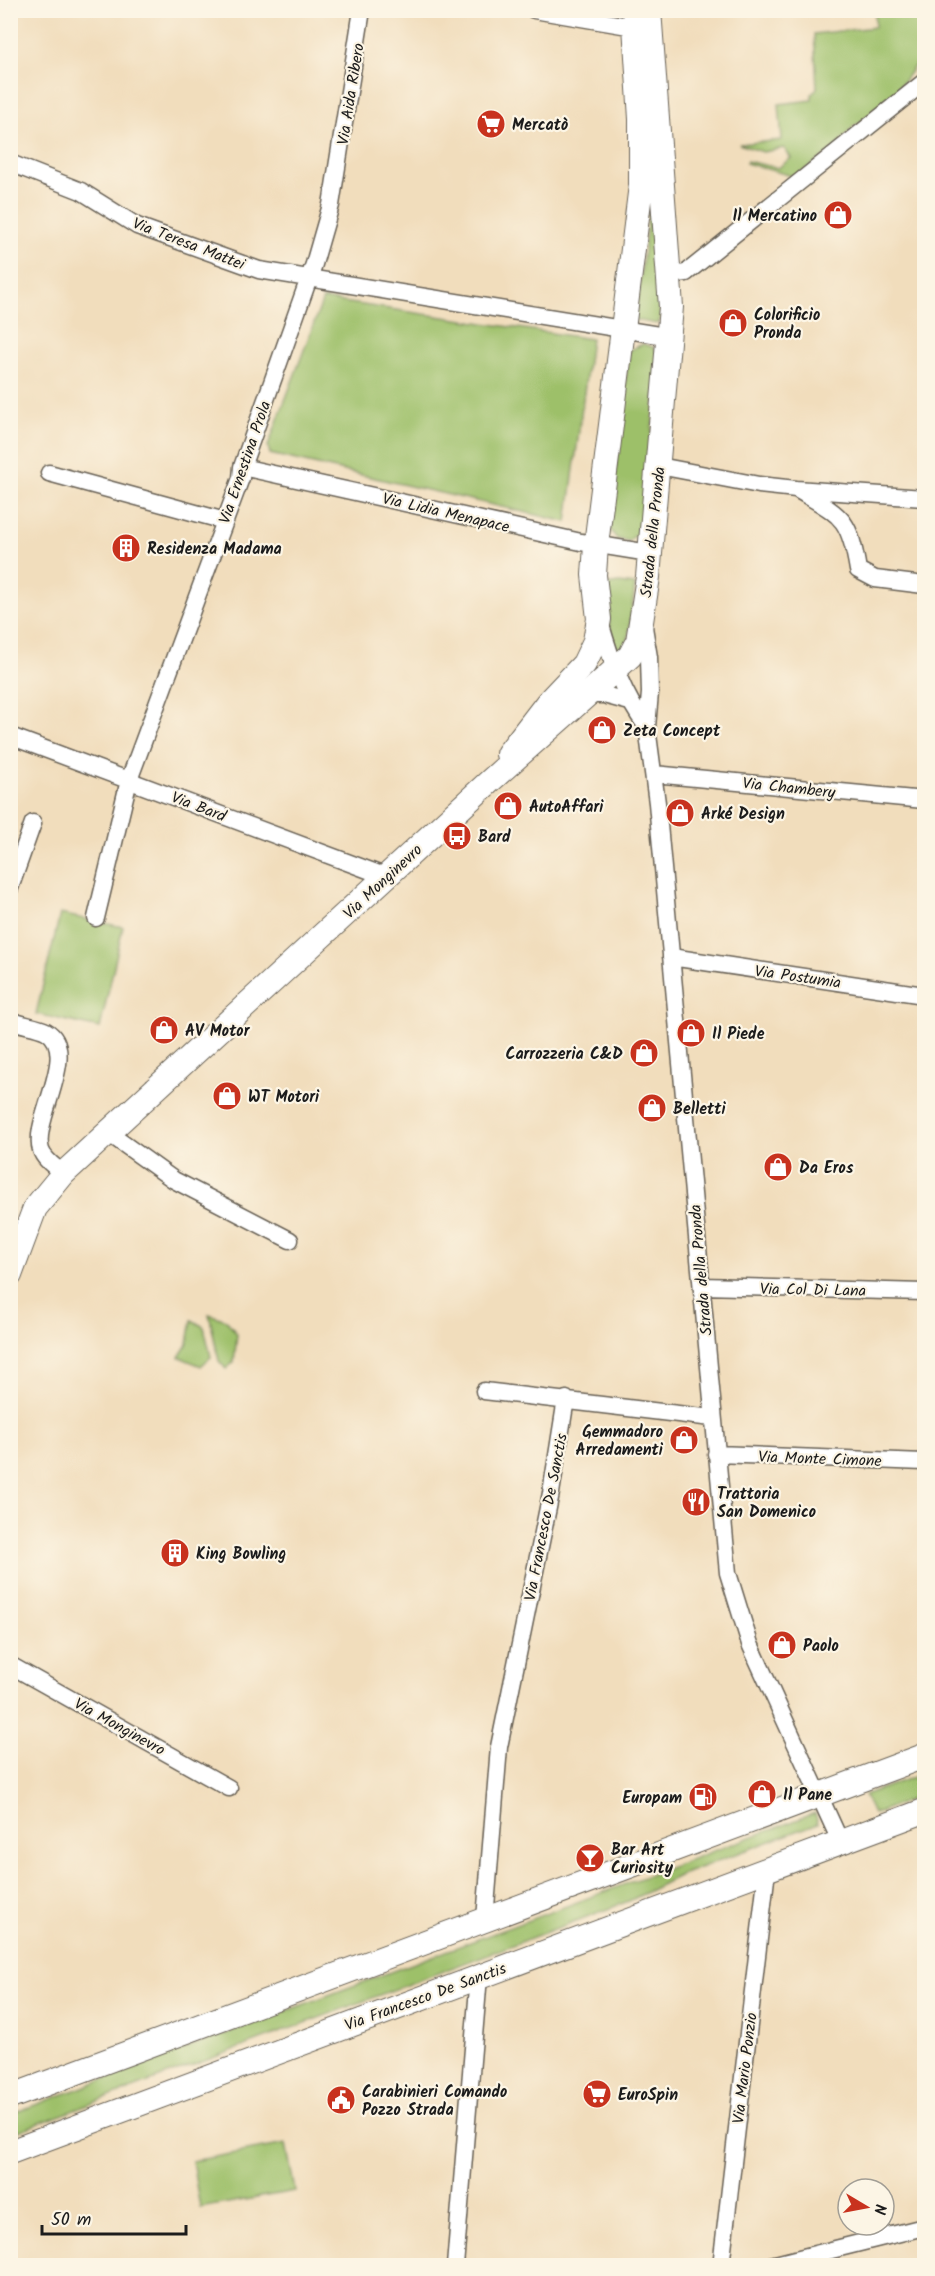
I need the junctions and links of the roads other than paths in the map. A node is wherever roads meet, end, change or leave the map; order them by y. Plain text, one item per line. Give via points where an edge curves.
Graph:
1 (362, 10) edge
2 (534, 10) edge
3 (639, 16) edge
4 (924, 82) edge
5 (10, 163) edge
6 (670, 275) junction
7 (307, 279) junction
8 (621, 328) junction
9 (671, 337) junction
10 (658, 466) junction
11 (242, 467) junction
12 (49, 473) dead end
13 (796, 489) junction
14 (924, 498) edge
15 (225, 521) junction
16 (596, 545) junction
17 (650, 553) junction
18 (924, 585) edge
19 (599, 619) junction
20 (643, 620) junction
21 (615, 670) junction
22 (587, 695) junction
23 (630, 702) junction
24 (647, 727) junction
25 (10, 736) edge
26 (654, 774) junction
27 (129, 780) junction
28 (490, 781) junction
29 (924, 800) edge
30 (33, 823) dead end
31 (387, 877) junction
32 (10, 888) edge
33 (96, 918) dead end
34 (671, 957) junction
35 (924, 995) edge
36 (10, 1020) edge
37 (107, 1132) junction
38 (63, 1174) junction
39 (290, 1240) dead end
40 (10, 1275) edge
41 (702, 1286) junction
42 (924, 1292) edge
43 (484, 1391) dead end
44 (566, 1399) junction
45 (712, 1418) junction
46 (716, 1454) junction
47 (924, 1462) edge
48 (10, 1665) edge
49 (924, 1756) edge
50 (229, 1788) dead end
51 (819, 1797) junction
52 (924, 1811) edge
53 (841, 1843) junction
54 (767, 1870) junction
55 (485, 1919) junction
56 (479, 1976) junction
57 (10, 2097) edge
58 (10, 2152) edge
59 (924, 2227) edge
60 (456, 2265) edge
61 (721, 2265) edge
62 (766, 2265) edge

1 - 7 street, Via Aida Ribero via 337,177
2 - 3 street
3 - 6 street, Strada della Pronda
3 - 8 street via 641,175
4 - 6 street via 686,273
5 - 7 street, Via Teresa Mattei via 81,191 137,226 259,270
6 - 9 street, Strada della Pronda
7 - 8 street, Via Teresa Mattei
7 - 11 street, Via Ernestina Prola
8 - 9 street
8 - 16 street
9 - 10 street, Strada della Pronda
10 - 13 street
10 - 17 street, Strada della Pronda
11 - 15 street, Via Ernestina Prola
11 - 16 street, Via Lidia Menapace
12 - 15 street
13 - 14 street
13 - 18 street via 840,515 852,537 858,570 875,579
15 - 27 street, Via Ernestina Prola
16 - 17 street, Via Lidia Menapace
16 - 19 street via 594,575
17 - 20 street, Strada della Pronda
19 - 21 street, Strada della Pronda
19 - 28 street via 589,656 548,702
20 - 21 street, Via Monginevro via 630,656
20 - 24 street, Strada della Pronda via 649,657
21 - 22 street, Via Monginevro
21 - 23 street, Strada della Pronda
22 - 23 street
22 - 28 street, Via Monginevro
23 - 24 street, Strada della Pronda
24 - 26 street, Strada della Pronda
25 - 27 street, Via Bard
26 - 29 street, Via Chambery
26 - 34 street, Strada della Pronda
27 - 31 street, Via Bard
27 - 33 street, Via Ernestina Prola
28 - 31 street, Via Monginevro
30 - 32 street
31 - 37 street, Via Monginevro
34 - 35 street, Via Postumia
34 - 41 street, Strada della Pronda
36 - 38 street via 47,1032 57,1044 58,1065 39,1138 44,1156
37 - 38 street, Via Monginevro
37 - 39 street via 174,1180
38 - 40 street, Via Monginevro via 35,1208
41 - 42 street, Via Col Di Lana
41 - 45 street, Strada della Pronda
43 - 44 street
44 - 45 street
44 - 55 street, Via Francesco De Sanctis via 500,1747
45 - 46 street, Strada della Pronda
46 - 47 street, Via Monte Cimone
46 - 51 street, Strada della Pronda via 728,1573 750,1644
48 - 50 street, Via Monginevro
49 - 51 street
51 - 53 street
51 - 55 street
52 - 53 street, Via Francesco De Sanctis
53 - 54 street, Via Francesco De Sanctis
54 - 56 street, Via Francesco De Sanctis
54 - 61 street, Via Mario Ponzio
55 - 57 street
56 - 58 street, Via Francesco De Sanctis
56 - 60 street
59 - 62 street

